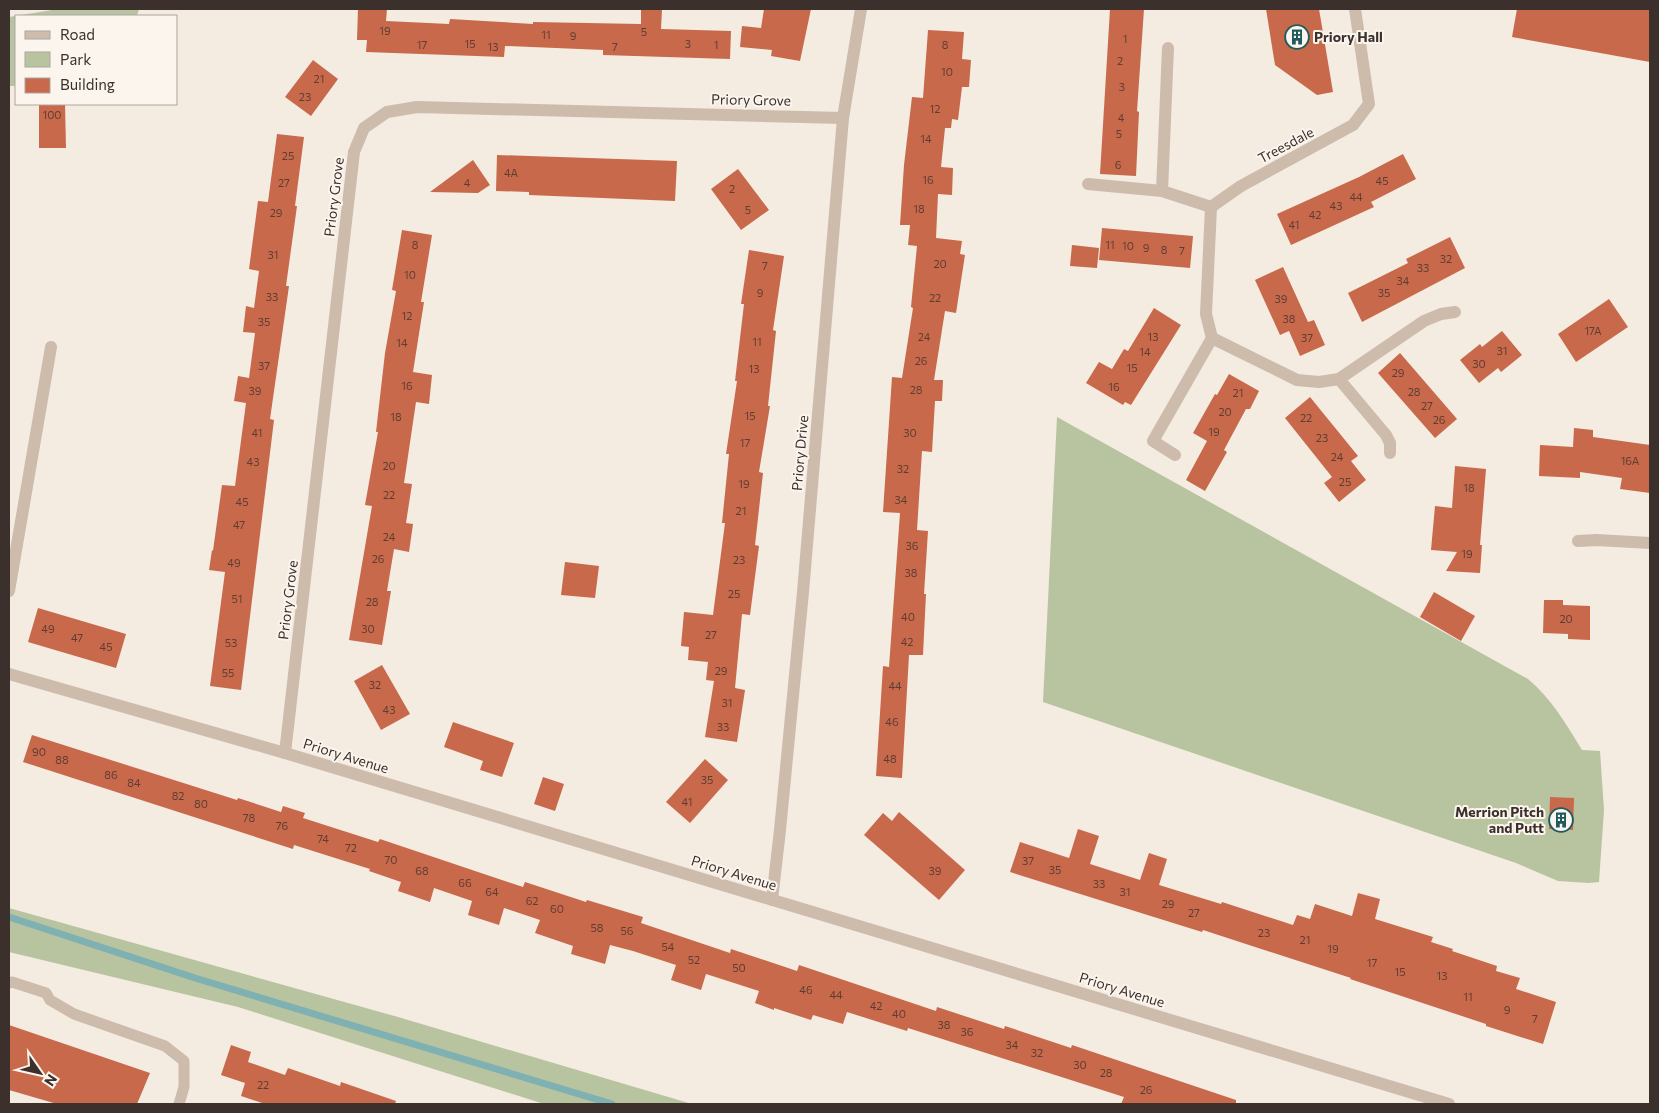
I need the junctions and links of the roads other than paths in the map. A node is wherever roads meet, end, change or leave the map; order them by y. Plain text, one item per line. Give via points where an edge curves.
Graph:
1 (861, 9) edge
2 (1356, 9) edge
3 (1168, 48) dead end
4 (843, 118) junction
5 (1088, 184) dead end
6 (1162, 190) junction
7 (1211, 207) junction
8 (1455, 312) dead end
9 (1212, 338) junction
10 (51, 346) dead end
11 (1339, 379) junction
12 (1390, 453) dead end
13 (1174, 455) dead end
14 (1578, 541) dead end
15 (1650, 543) edge
16 (9, 591) edge
17 (9, 674) edge
18 (286, 753) junction
19 (772, 900) junction
20 (9, 983) edge
21 (179, 1104) edge
22 (1449, 1104) edge

1 - 4 street, Priory Drive
2 - 7 street, Treesdale via 1369,104 1353,125 1241,186
3 - 6 street
4 - 18 street, Priory Grove via 417,106 387,112 364,128 354,152
4 - 19 street, Priory Drive via 801,612
5 - 6 street
6 - 7 street
7 - 9 street via 1206,314
8 - 11 street via 1424,321
9 - 11 street via 1297,380 1319,382
9 - 13 street via 1153,441
10 - 16 street
11 - 12 street via 1386,435
14 - 15 street
17 - 18 street, Priory Avenue
18 - 19 street, Priory Avenue
19 - 22 street, Priory Avenue
20 - 21 lane via 46,993 50,1000 74,1014 165,1046 184,1060 184,1087

